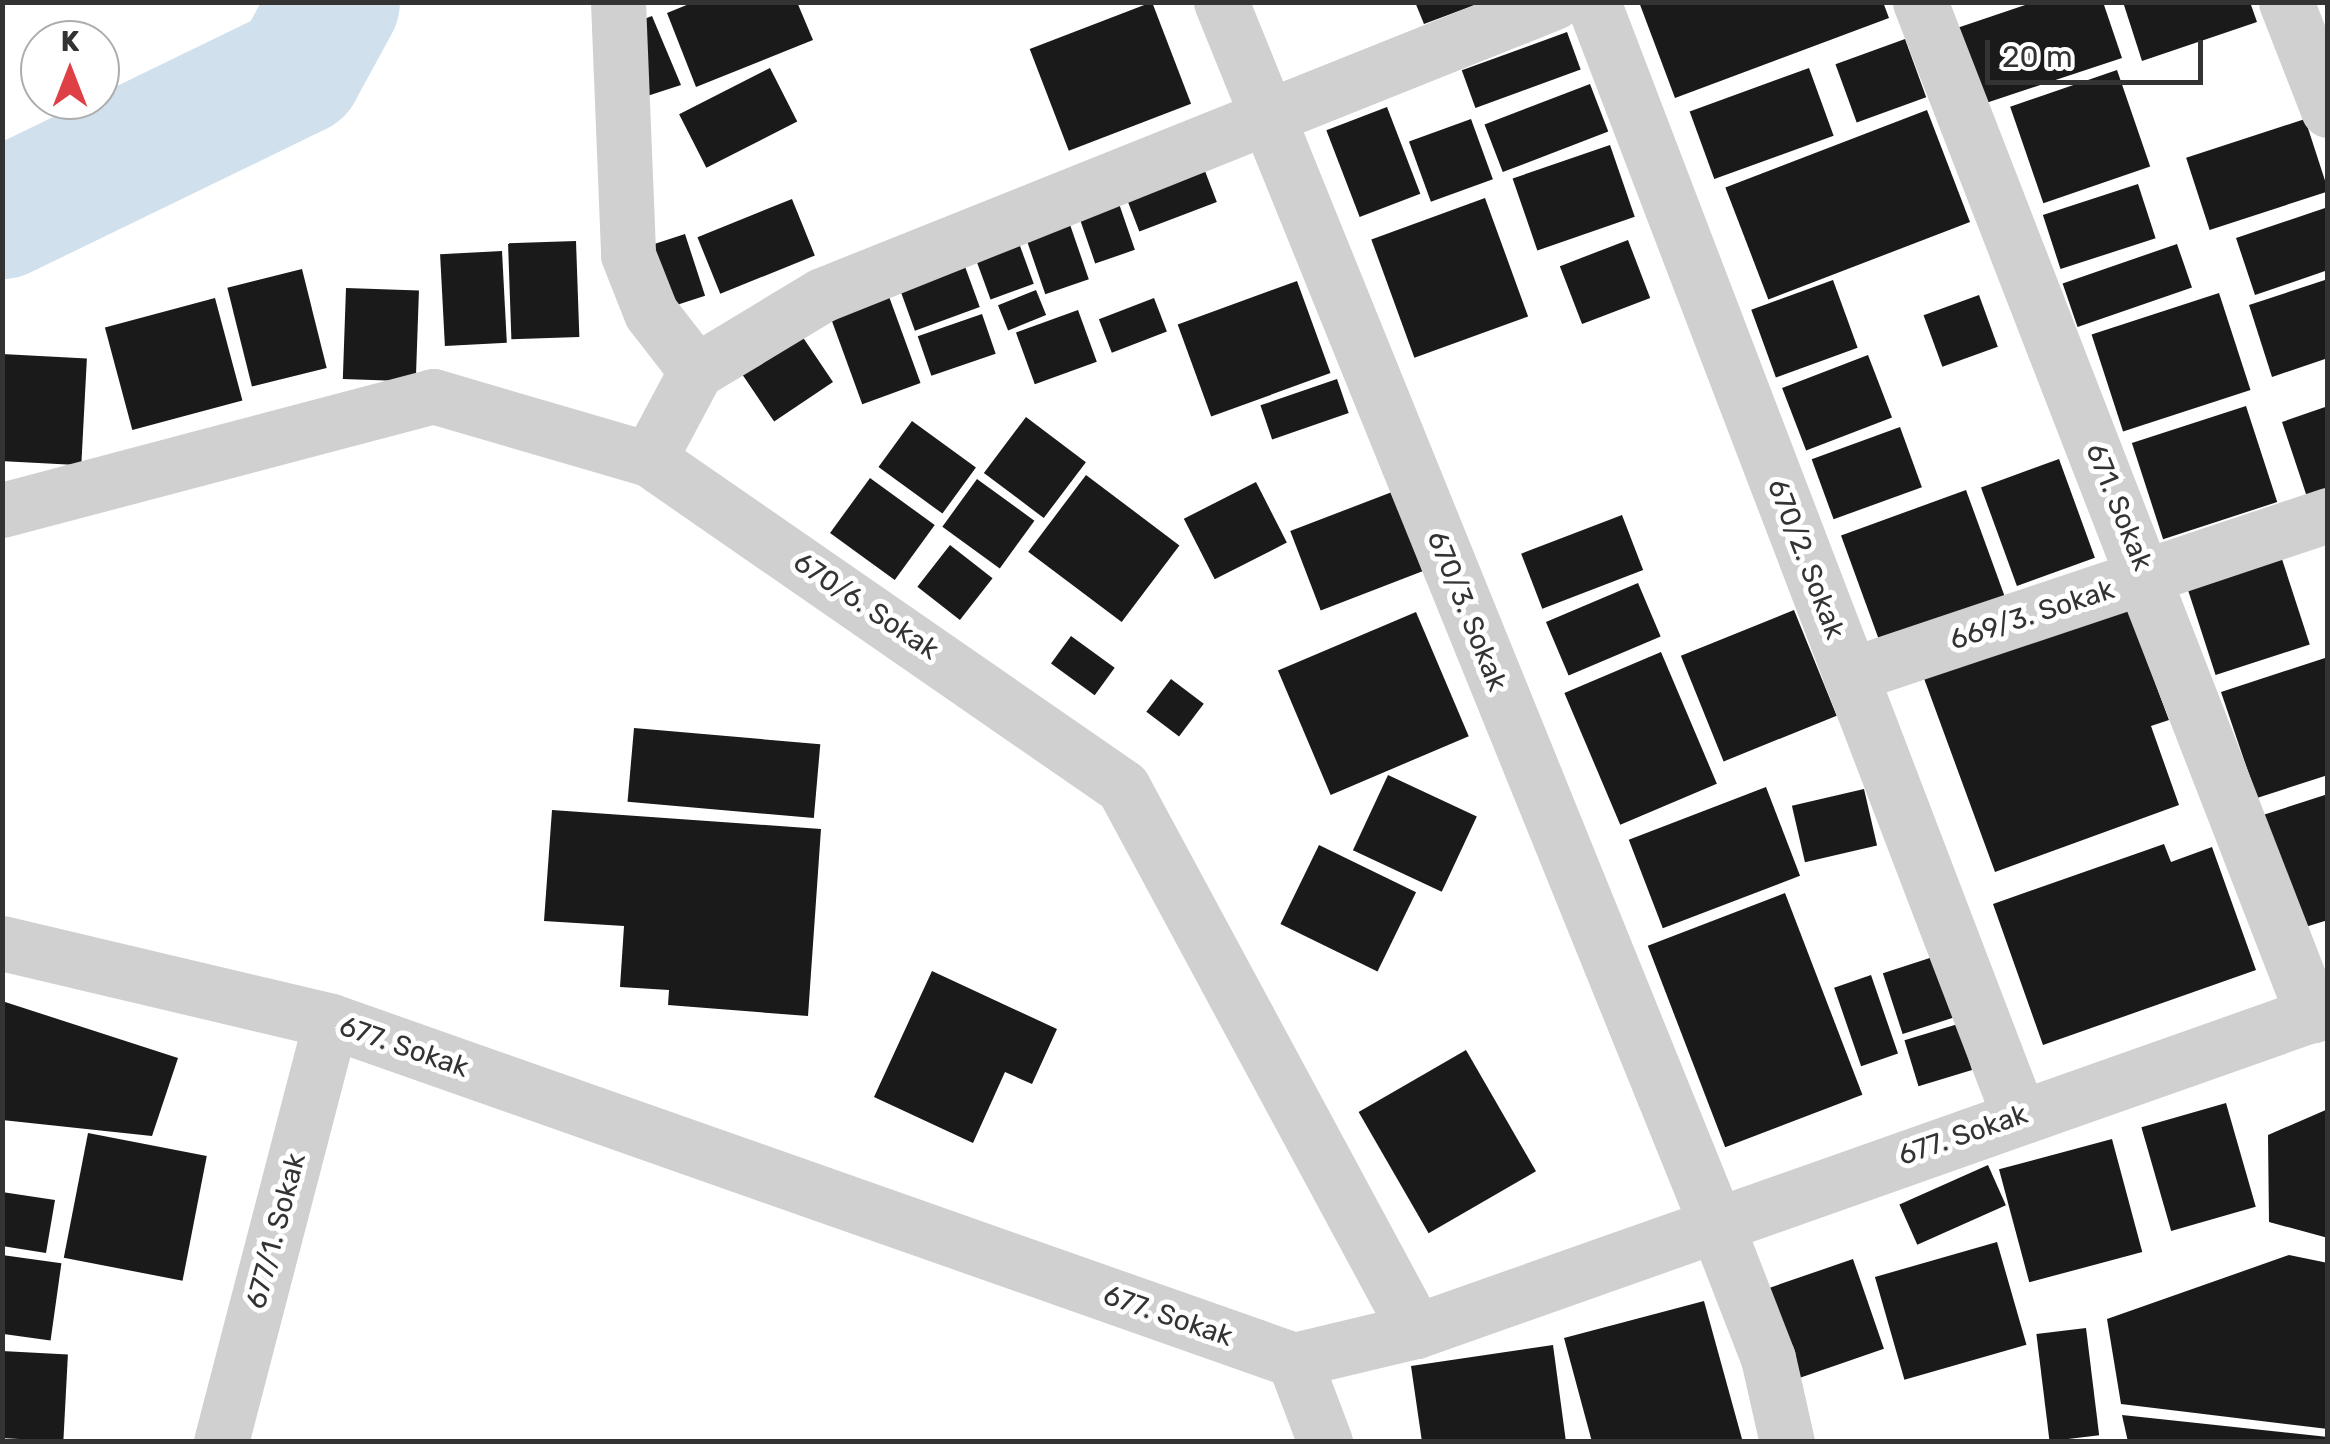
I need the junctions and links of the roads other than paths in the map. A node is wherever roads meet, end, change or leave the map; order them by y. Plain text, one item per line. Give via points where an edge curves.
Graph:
1 (618, 2) edge
2 (1220, 2) edge
3 (1554, 2) edge
4 (1593, 2) edge
5 (1920, 2) edge
6 (2286, 2) edge
7 (2328, 110) edge
8 (1267, 115) junction
9 (696, 371) junction
10 (648, 460) junction
11 (2, 510) edge
12 (2328, 515) edge
13 (2147, 577) junction
14 (1850, 675) junction
15 (2, 943) edge
16 (2320, 1012) edge
17 (331, 1020) junction
18 (2019, 1116) junction
19 (1714, 1220) junction
20 (1416, 1331) junction
21 (1294, 1360) junction
22 (220, 1442) edge
23 (1325, 1442) edge
24 (1788, 1442) edge

1 - 9 street via 628,254 652,313
2 - 8 street, 670/3. Sokak
3 - 8 street
4 - 14 street, 670/2. Sokak
5 - 13 street, 671. Sokak
6 - 7 street
8 - 9 street via 822,294
8 - 19 street, 670/3. Sokak
9 - 10 street
10 - 11 street, 670/6. Sokak via 433,396
10 - 20 street, 670/6. Sokak via 1123,787
12 - 13 street, 669/3. Sokak
13 - 14 street, 669/3. Sokak
13 - 16 street, 671. Sokak
14 - 18 street, 670/2. Sokak
15 - 17 street, 677. Sokak
16 - 18 street, 677. Sokak
17 - 21 street, 677. Sokak
17 - 22 street, 677/1. Sokak
18 - 19 street, 677. Sokak
19 - 20 street, 677. Sokak
19 - 24 street, 670/3. Sokak via 1768,1358
20 - 21 street, 677. Sokak
21 - 23 street

